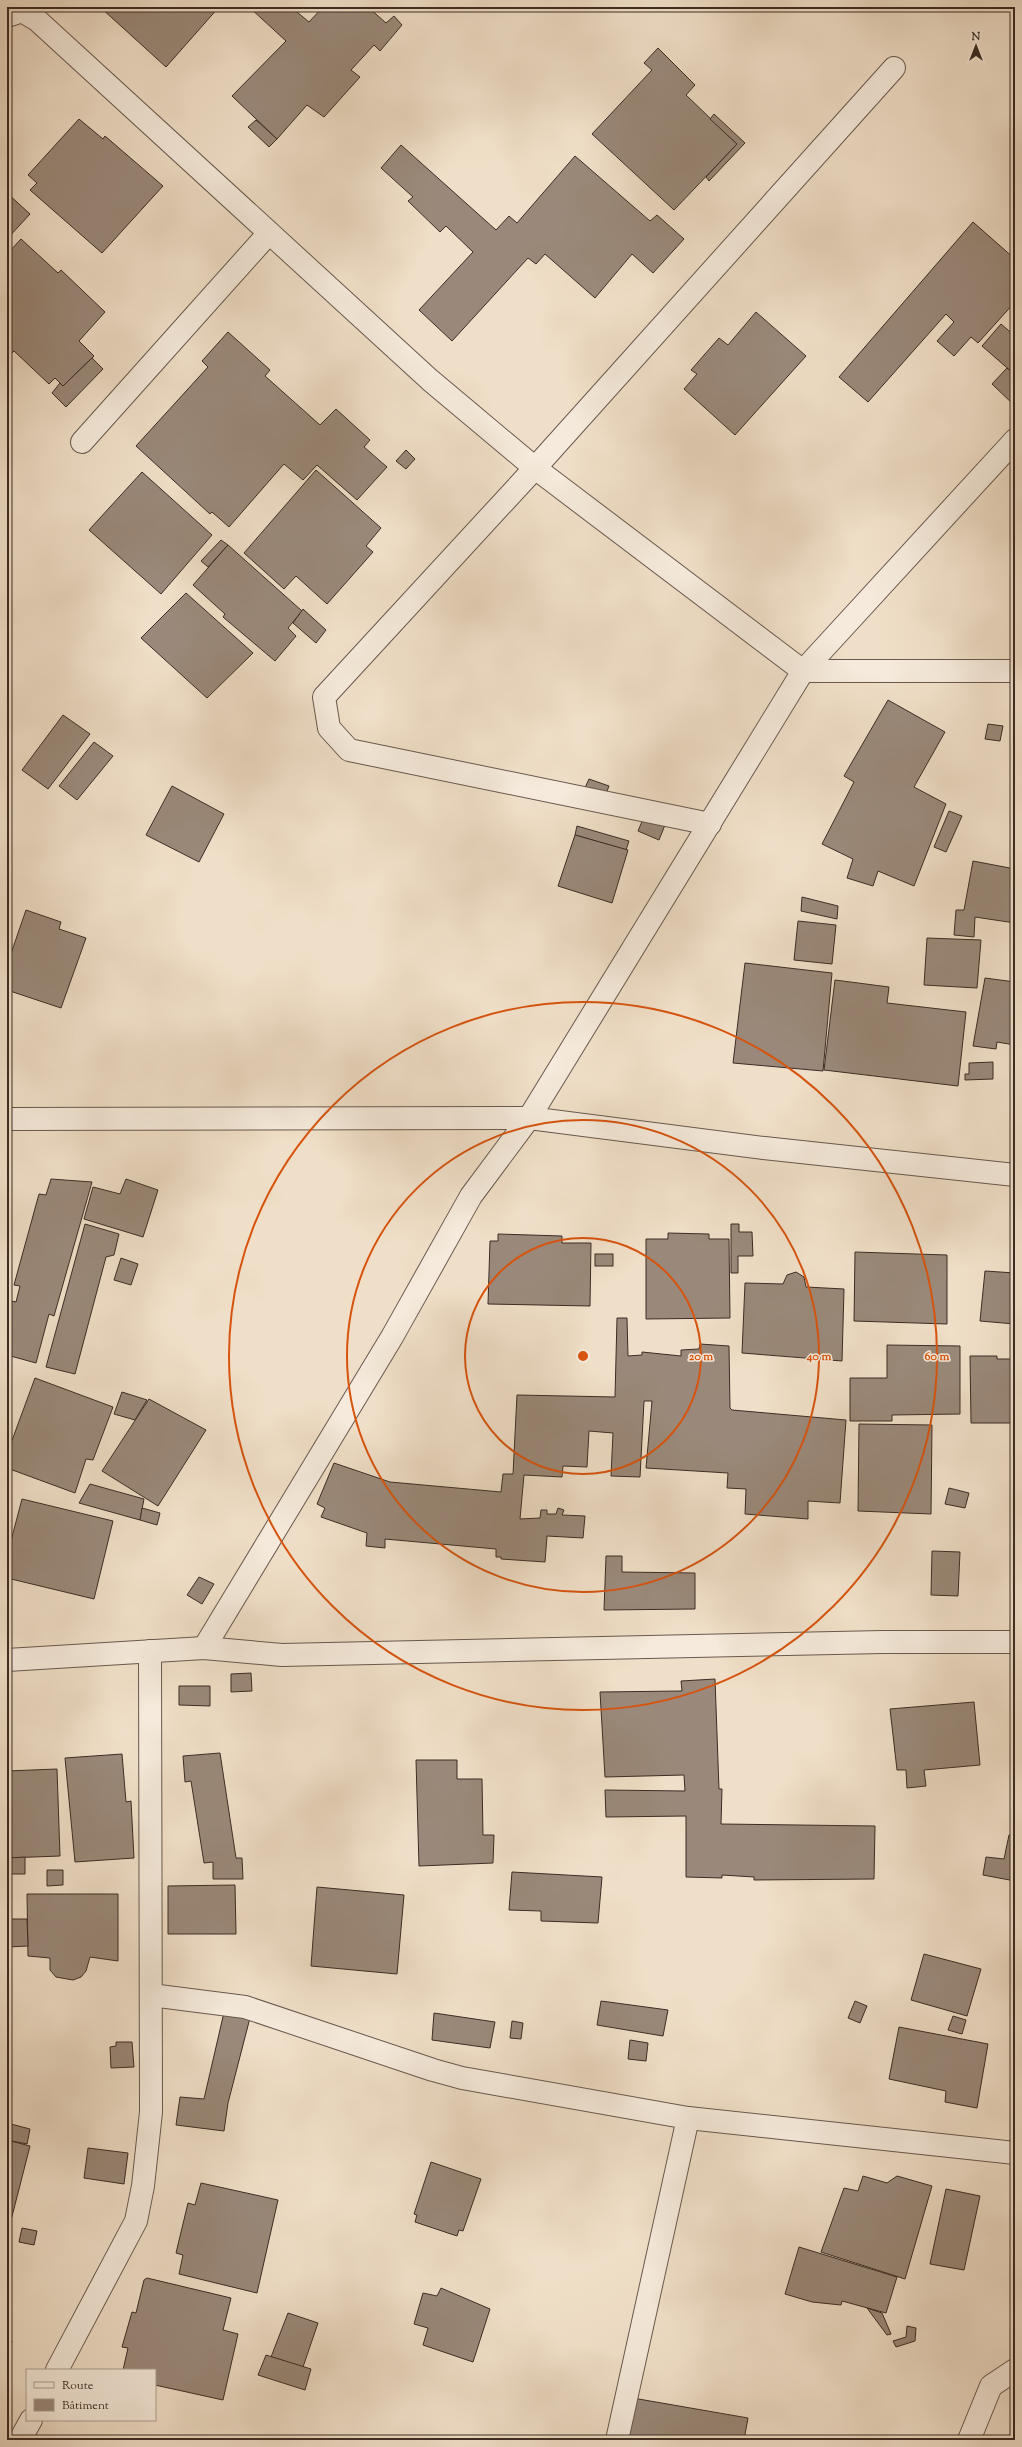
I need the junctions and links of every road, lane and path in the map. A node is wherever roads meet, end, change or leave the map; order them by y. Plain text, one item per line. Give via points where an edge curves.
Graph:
1 (7, 16) edge
2 (894, 68) dead end
3 (269, 233) junction
4 (1015, 440) edge
5 (82, 442) dead end
6 (535, 468) junction
7 (1015, 671) edge
8 (803, 672) junction
9 (710, 824) junction
10 (529, 1118) junction
11 (7, 1119) edge
12 (1015, 1175) edge
13 (1015, 1642) edge
14 (204, 1648) junction
15 (150, 1651) junction
16 (7, 1660) edge
17 (151, 1995) junction
18 (688, 2118) junction
19 (1015, 2153) edge
20 (58, 2369) edge
21 (1015, 2370) edge
22 (30, 2421) edge
23 (20, 2440) edge
24 (617, 2440) edge
25 (969, 2440) edge

1 - 3 street via 22,11 37,20
2 - 6 street
3 - 5 street
3 - 6 street via 430,380
4 - 8 street
6 - 8 street
6 - 9 street via 324,697 329,728 349,750
7 - 8 street
8 - 9 street
9 - 10 street
10 - 11 street
10 - 12 street via 764,1148
10 - 14 street via 471,1196 392,1337
13 - 14 street via 883,1642 282,1655
14 - 15 street
15 - 16 street
15 - 17 street
17 - 18 street via 245,2007 462,2078
17 - 20 street via 151,2112 143,2186 136,2221
18 - 19 street
18 - 24 street
21 - 25 street via 991,2386
22 - 23 street

